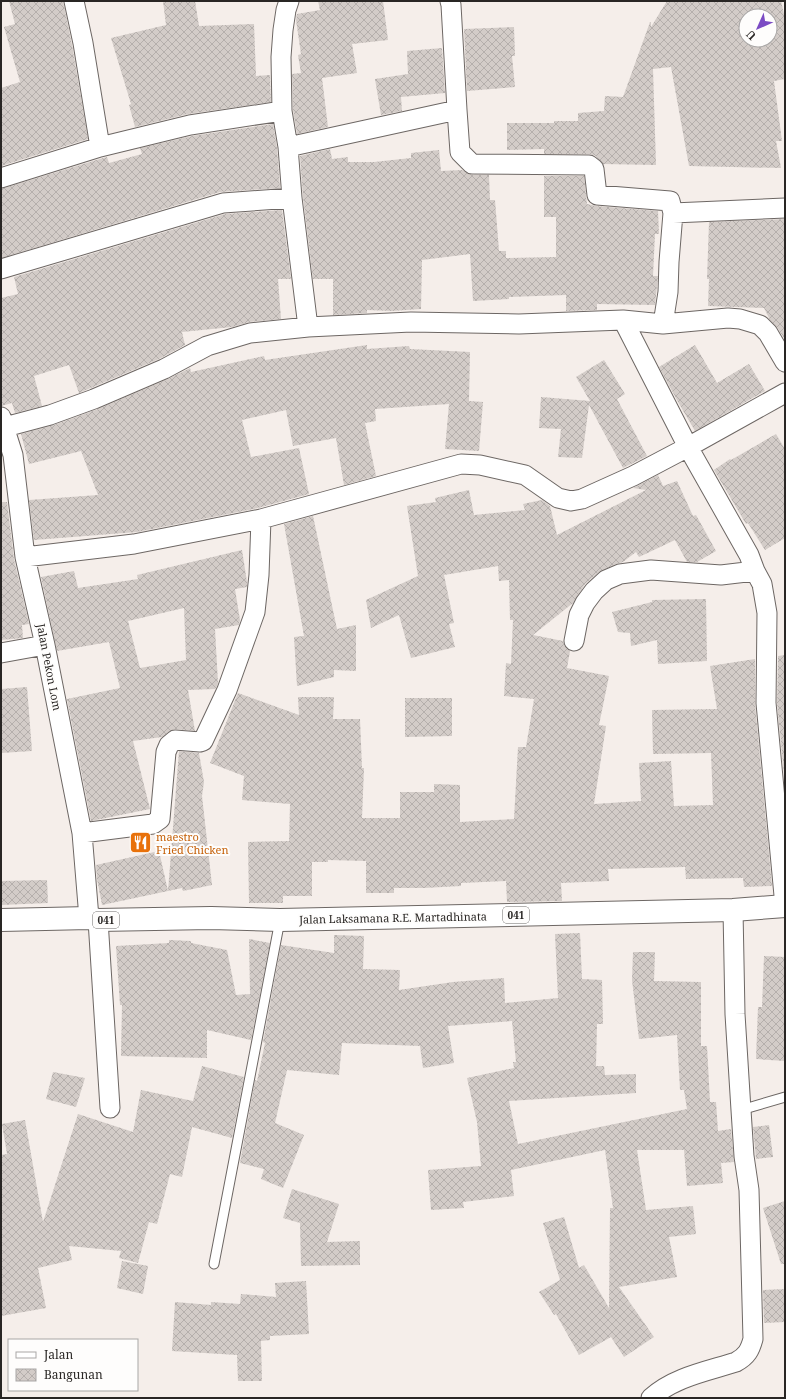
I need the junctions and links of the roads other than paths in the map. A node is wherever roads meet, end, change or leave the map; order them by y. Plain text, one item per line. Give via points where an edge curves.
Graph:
1 (74, 1) edge
2 (289, 1) edge
3 (450, 3) edge
4 (457, 110) junction
5 (282, 111) junction
6 (100, 147) junction
7 (288, 147) junction
8 (1, 178) edge
9 (292, 198) junction
10 (785, 208) edge
11 (673, 213) junction
12 (1, 269) edge
13 (623, 320) junction
14 (663, 324) junction
15 (308, 327) junction
16 (785, 362) edge
17 (785, 393) edge
18 (3, 422) edge
19 (688, 447) junction
20 (261, 519) junction
21 (26, 556) junction
22 (755, 571) junction
23 (574, 641) dead end
24 (45, 645) junction
25 (1, 653) edge
26 (82, 834) junction
27 (785, 906) edge
28 (733, 910) junction
29 (94, 919) junction
30 (1, 920) edge
31 (280, 920) junction
32 (785, 1097) edge
33 (110, 1108) dead end
34 (741, 1110) junction
35 (214, 1264) dead end
36 (651, 1398) edge

1 - 6 street
2 - 5 street via 281,57
3 - 4 street
4 - 7 street
4 - 11 street via 460,152 472,164 589,165 594,169 597,195 670,201
5 - 6 street via 190,125
5 - 7 street
6 - 8 street
7 - 9 street
9 - 12 street via 223,204
9 - 15 street
10 - 11 street
11 - 14 street via 668,292
13 - 14 street
13 - 15 street via 519,324 411,322
13 - 19 street
14 - 16 street via 728,318 760,325 768,333
15 - 18 street via 250,334 207,346 164,369 94,399 50,415
17 - 19 street
18 - 21 street, Jalan Pekon Lom via 13,455
19 - 20 street via 582,500 572,502 558,498 525,475 480,465 461,464
19 - 22 street via 749,555
20 - 21 street via 134,544
20 - 26 street via 260,575 255,612 227,690 204,741 175,740 166,752 160,819 153,824
21 - 24 street, Jalan Pekon Lom
22 - 23 street via 721,575 651,570 620,574 606,580 585,603 579,615
22 - 27 street via 762,584 768,613 766,703
24 - 25 street
24 - 26 street, Jalan Pekon Lom
26 - 29 street, Jalan Pekon Lom
27 - 28 main road, Jalan Laksamana R.E. Martadhinata / 041
28 - 31 main road, Jalan Laksamana R.E. Martadhinata / 041
28 - 34 street via 735,1014
29 - 30 main road, Jalan Laksamana R.E. Martadhinata / 041
29 - 31 main road, Jalan Laksamana R.E. Martadhinata / 041
29 - 33 street, Jalan Pekon Lom
31 - 35 lane
32 - 34 lane
34 - 36 street via 749,1190 753,1339 750,1350 744,1358 736,1362 682,1379

